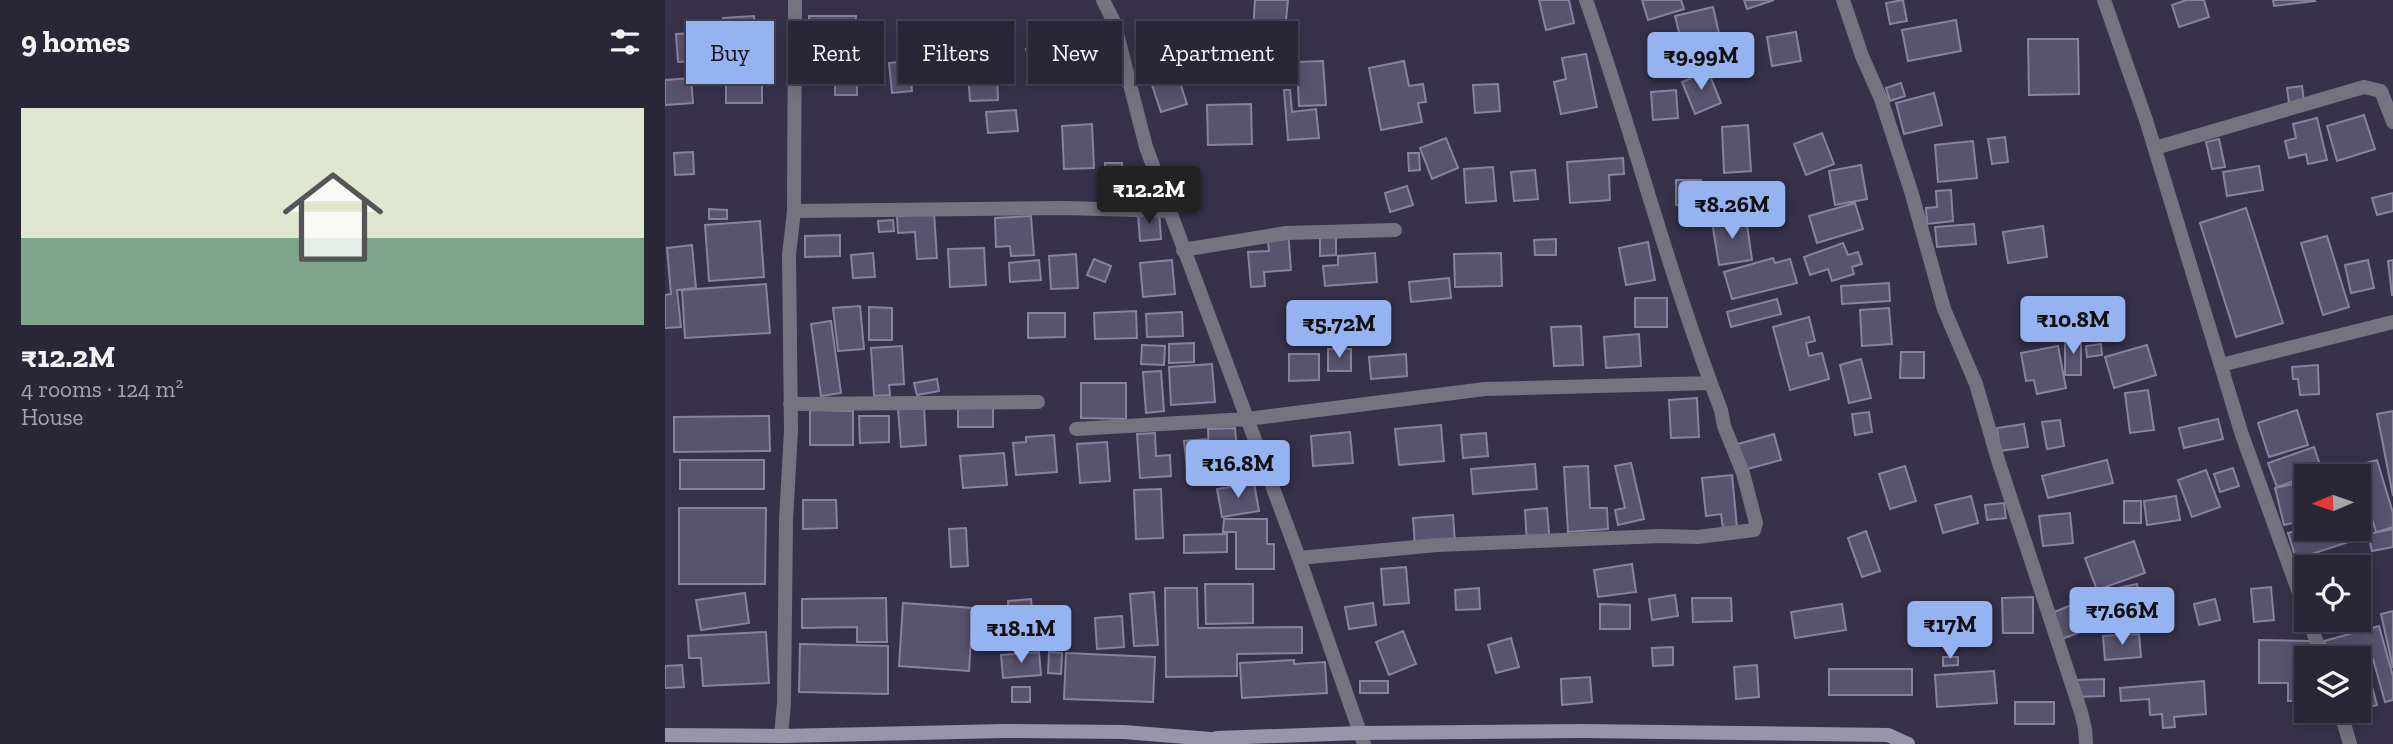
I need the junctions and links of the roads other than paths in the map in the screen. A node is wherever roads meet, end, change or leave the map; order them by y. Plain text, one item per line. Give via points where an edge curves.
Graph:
1 (795, 0) edge
2 (1104, 0) edge
3 (1586, 0) edge
4 (1843, 0) edge
5 (2104, 0) edge
6 (2393, 122) edge
7 (2155, 148) junction
8 (794, 211) junction
9 (1169, 211) junction
10 (1395, 230) dead end
11 (1182, 250) junction
12 (2393, 322) edge
13 (2221, 365) junction
14 (1711, 383) junction
15 (1038, 402) dead end
16 (790, 404) junction
17 (1247, 419) junction
18 (1076, 429) dead end
19 (1299, 558) junction
20 (2294, 578) edge
21 (2344, 723) edge
22 (665, 735) edge
23 (781, 736) junction
24 (1217, 738) junction
25 (1362, 738) edge
26 (1231, 744) edge
27 (1908, 744) edge
28 (2086, 744) edge
29 (2350, 744) edge

1 - 8 street
2 - 9 street
3 - 14 street
4 - 28 street via 1895,140 1944,309 1976,384 2081,712
5 - 7 street
6 - 7 street via 2381,91 2364,87
7 - 13 street
8 - 9 street
8 - 16 street via 789,255
9 - 11 street
10 - 11 street via 1286,233
11 - 17 street
12 - 13 street
13 - 20 street
14 - 17 street via 1485,389
14 - 19 street via 1750,495 1756,523 1752,531 1697,537 1437,545
15 - 16 street
16 - 23 street
17 - 18 street
17 - 19 street
19 - 25 street
21 - 29 street
22 - 23 street
23 - 24 street via 1004,731
24 - 25 street
24 - 26 street
25 - 27 street via 1583,731 1888,735

